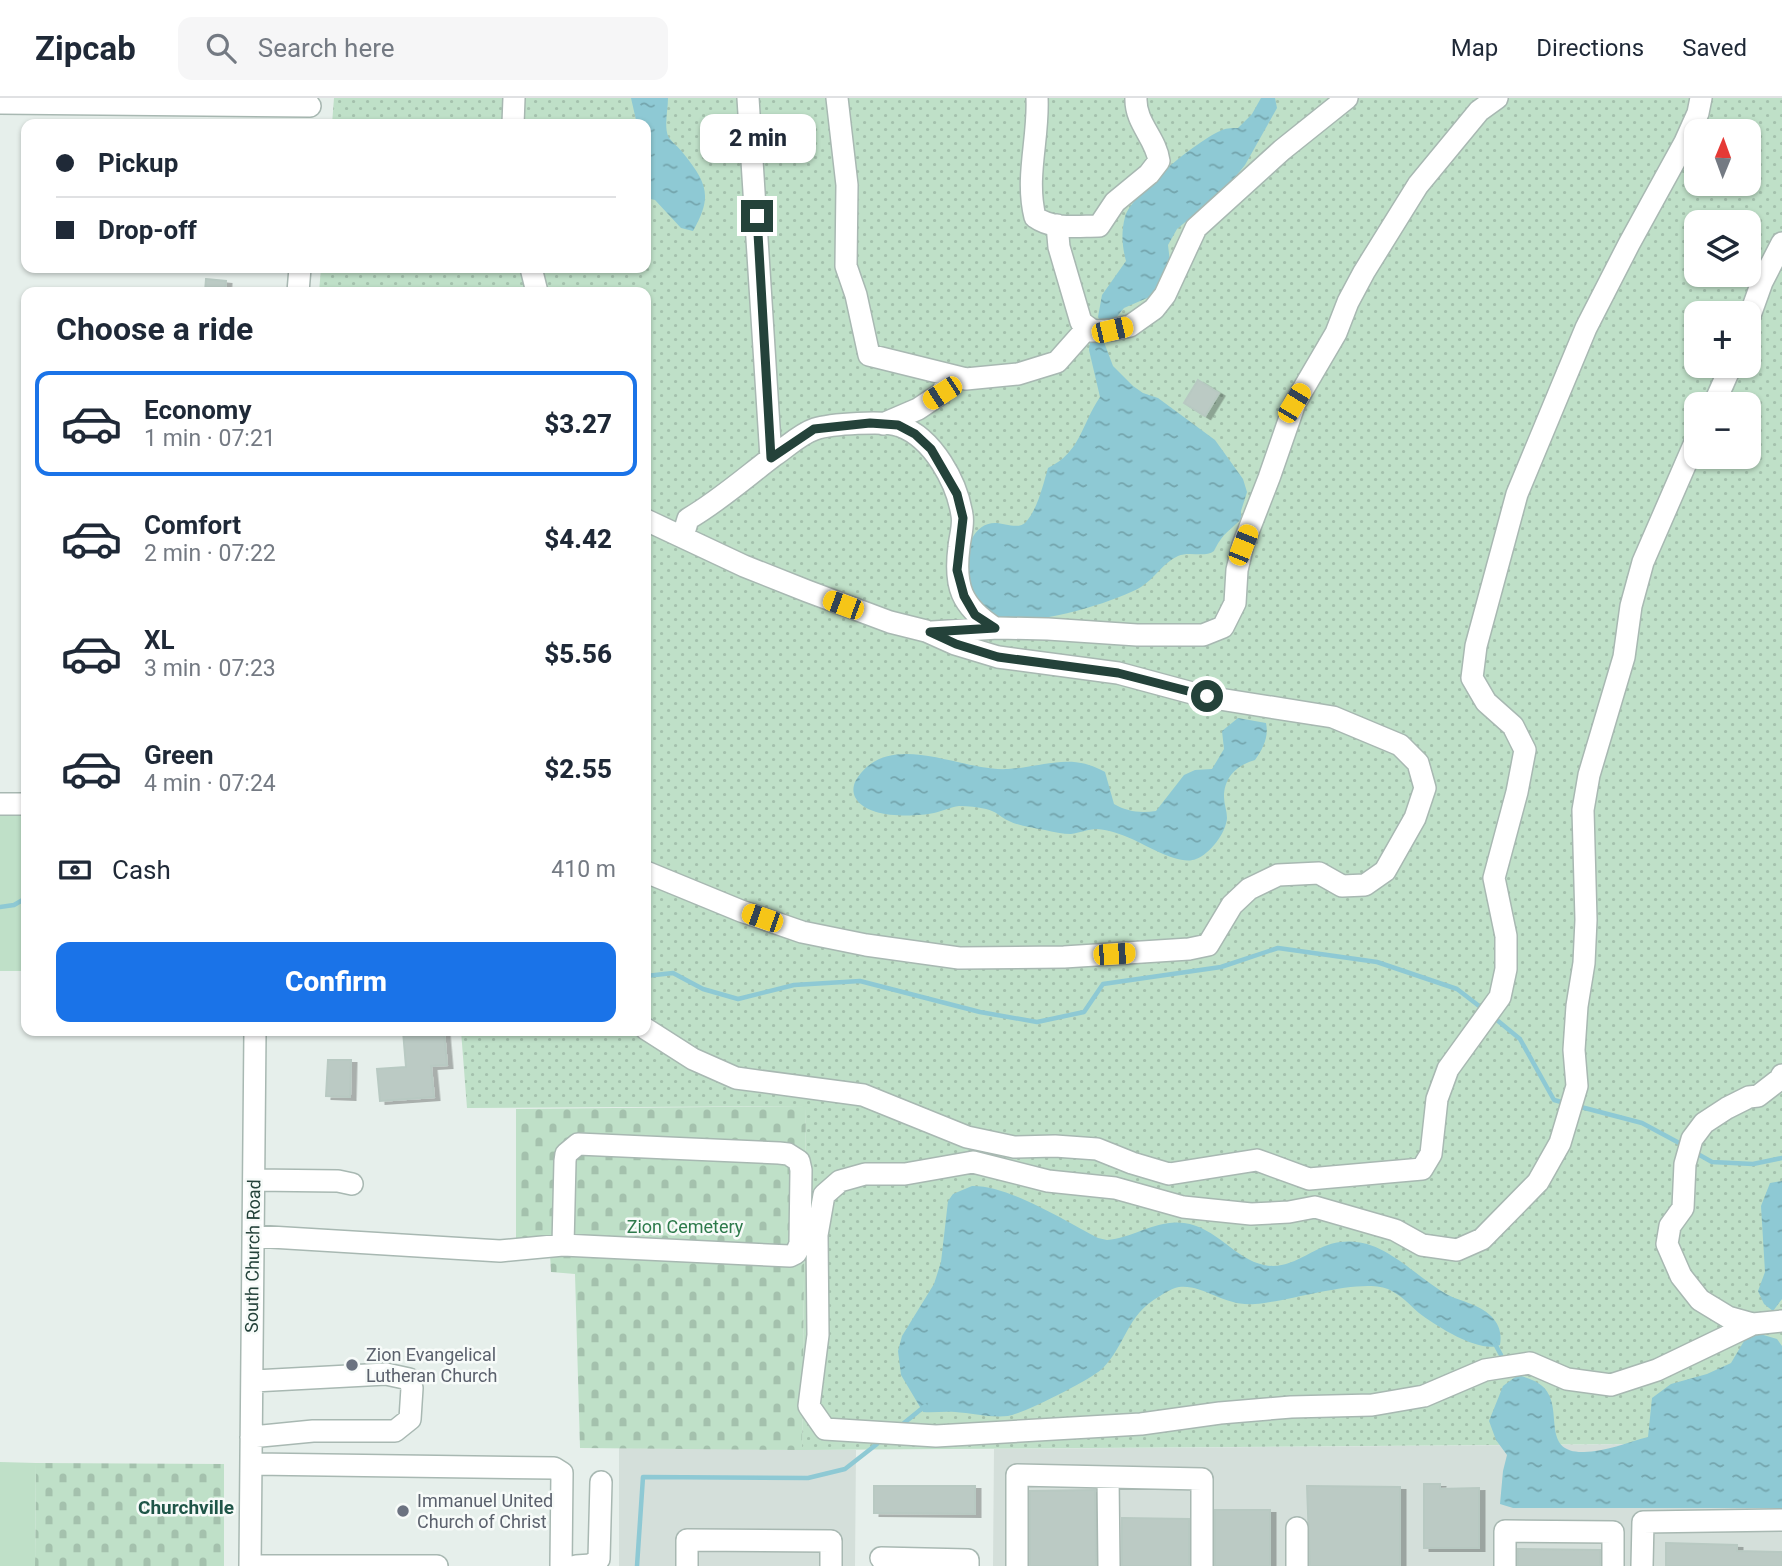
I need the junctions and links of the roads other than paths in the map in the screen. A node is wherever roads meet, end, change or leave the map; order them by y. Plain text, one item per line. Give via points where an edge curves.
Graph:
1 (514, 98) edge
2 (748, 98) edge
3 (837, 98) edge
4 (1037, 98) edge
5 (1136, 98) edge
6 (1347, 98) edge
7 (1497, 98) edge
8 (1701, 98) edge
9 (0, 103) edge
10 (310, 109) edge
11 (513, 119) edge
12 (1058, 225) junction
13 (1782, 243) edge
14 (1755, 301) edge
15 (1088, 327) junction
16 (950, 375) junction
17 (883, 424) junction
18 (771, 458) junction
19 (1684, 468) edge
20 (651, 522) edge
21 (682, 536) junction
22 (995, 628) junction
23 (930, 632) junction
24 (0, 804) edge
25 (21, 804) edge
26 (651, 874) edge
27 (651, 1032) edge
28 (255, 1036) edge
29 (1782, 1075) edge
30 (254, 1180) junction
31 (352, 1184) dead end
32 (253, 1236) junction
33 (564, 1245) junction
34 (1782, 1321) edge
35 (1753, 1324) junction
36 (252, 1381) junction
37 (251, 1437) junction
38 (251, 1473) junction
39 (1108, 1477) junction
40 (601, 1482) dead end
41 (1782, 1520) edge
42 (1297, 1528) dead end
43 (881, 1558) dead end
44 (250, 1566) edge
45 (437, 1566) edge
46 (561, 1566) edge
47 (576, 1566) edge
48 (687, 1566) edge
49 (831, 1566) edge
50 (968, 1566) edge
51 (1017, 1566) edge
52 (1109, 1566) edge
53 (1202, 1566) edge
54 (1297, 1566) edge
55 (1505, 1566) edge
56 (1613, 1566) edge
57 (1642, 1566) edge

1 - 11 street
2 - 18 street
3 - 16 street via 847,185 846,266 869,355
4 - 12 street via 1031,199 1035,217 1046,225
5 - 12 street via 1136,110 1159,161 1115,202 1099,226
6 - 15 street via 1196,228 1154,309 1130,326 1093,331
7 - 22 street via 1479,111 1418,185 1364,272 1336,333 1294,403 1243,545 1235,603 1223,627 1203,635
8 - 27 street via 1685,142 1586,328 1517,494 1476,646 1472,678 1486,702 1513,726 1525,750 1494,878 1506,936 1506,969 1500,997 1448,1069 1437,1099 1431,1154 1422,1169 1309,1179 1256,1160 1168,1174 1097,1149 1014,1147 967,1138 863,1095 736,1078 693,1059
9 - 10 street
12 - 15 street via 1059,247 1081,322
13 - 14 street
15 - 16 street via 1057,362 1018,374 966,379
16 - 17 street via 942,393
17 - 18 street via 814,429
17 - 22 street via 898,425 915,434 944,470 963,518 957,570 964,596 975,615
18 - 21 street via 688,519
19 - 35 street via 1643,562 1624,657 1589,775 1583,810 1586,920 1574,1050 1577,1086 1560,1143 1538,1182 1482,1239 1457,1250 1422,1245 1395,1230 1315,1207 1251,1214 1183,1208 1115,1188 1048,1181 972,1163 905,1174 865,1174 840,1181 824,1195 817,1235 818,1335 809,1406 825,1429 936,1436 1141,1424 1290,1407 1372,1405 1424,1396 1485,1370 1530,1363 1567,1379 1611,1385 1657,1370
20 - 21 street
21 - 23 street via 807,591
22 - 23 street
23 - 26 street via 998,657 1118,673 1207,696 1333,717 1400,745 1418,763 1425,788 1415,818 1385,871 1365,885 1342,886 1319,873 1278,875 1249,889 1232,905 1208,945 1189,949 959,958 866,946 802,932
24 - 25 street
28 - 30 street, South Church Road
29 - 35 street via 1758,1096 1704,1123 1689,1149 1684,1208 1670,1226 1667,1244 1681,1276 1700,1300 1728,1317
30 - 31 street
30 - 32 street, South Church Road
32 - 33 street via 500,1251
32 - 36 street, South Church Road
33 - 33 street via 790,1256 800,1244 799,1161 779,1153 578,1144 565,1161
34 - 35 street
36 - 37 street, South Church Road
36 - 37 street via 386,1374 409,1379 412,1388 410,1419 395,1431
37 - 38 street, South Church Road
38 - 44 street, South Church Road
38 - 46 street via 554,1468 562,1473
39 - 51 street via 1017,1475
39 - 52 street
39 - 53 street via 1202,1479
40 - 47 street via 599,1559
41 - 57 street via 1643,1522
42 - 54 street
43 - 50 street via 968,1560
44 - 45 street
48 - 49 street via 687,1540 831,1541
55 - 56 street via 1505,1531 1613,1532

